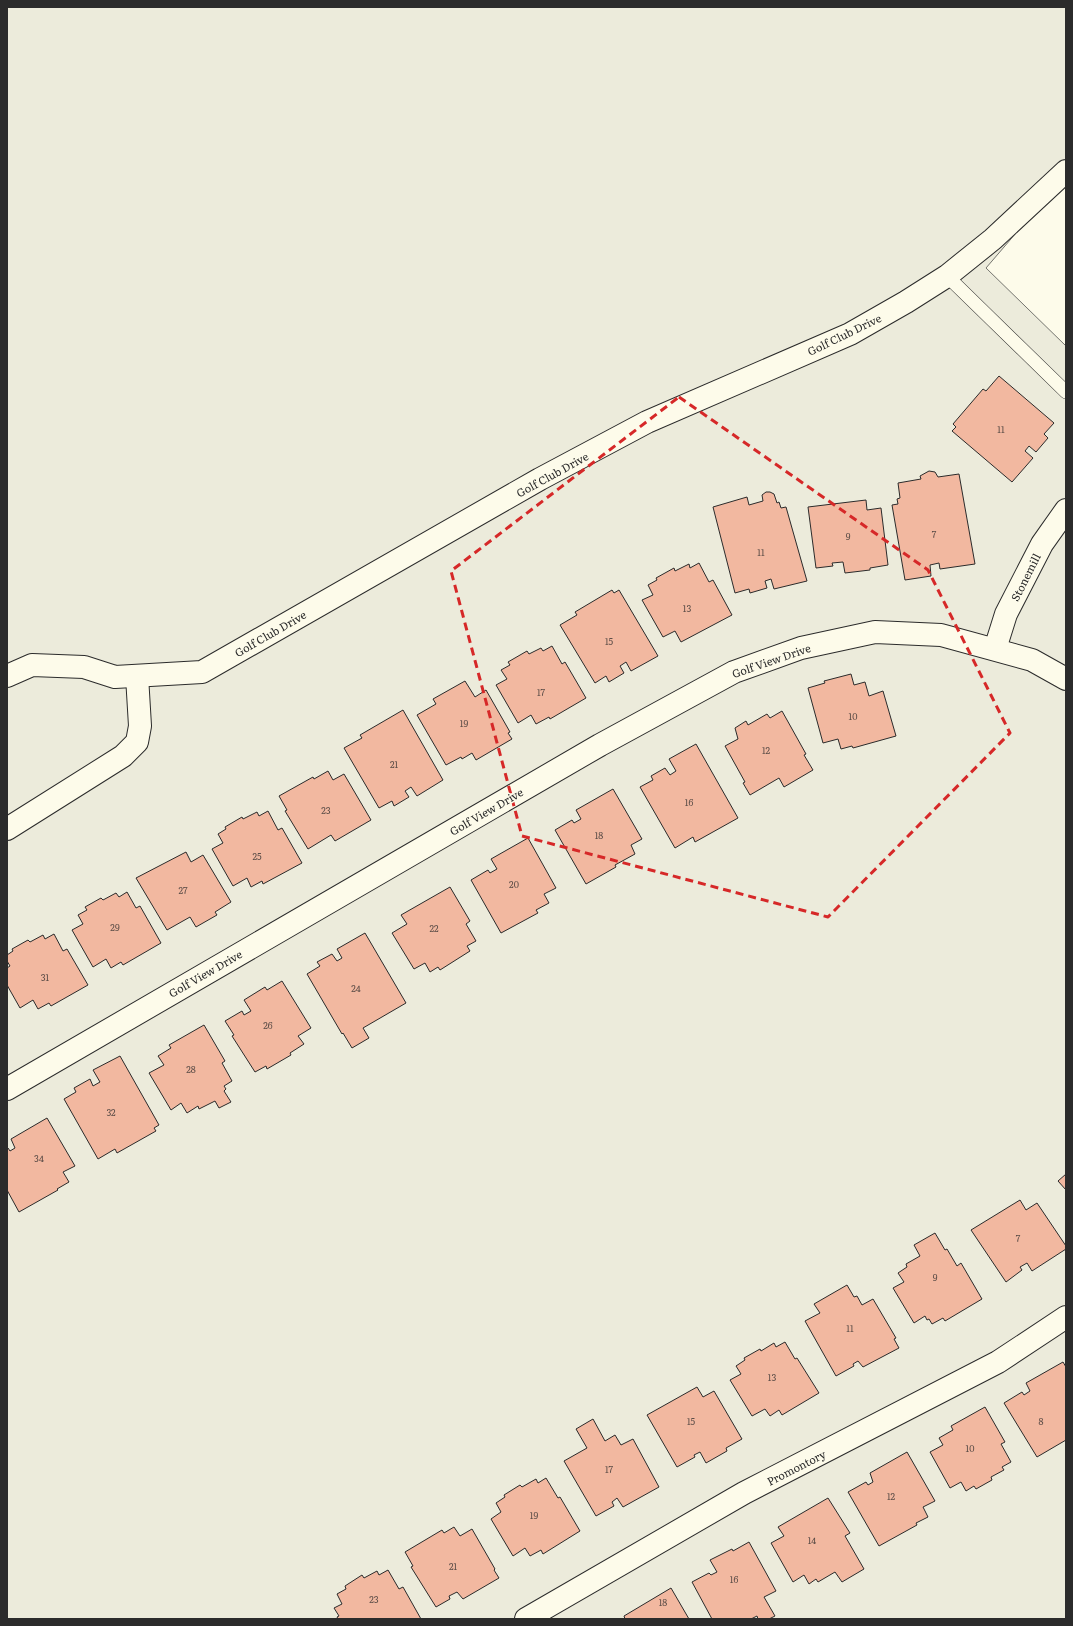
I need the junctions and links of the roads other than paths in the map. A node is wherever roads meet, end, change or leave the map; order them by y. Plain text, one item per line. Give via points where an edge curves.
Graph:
1 (1066, 172) edge
2 (947, 276) junction
3 (1066, 392) edge
4 (1066, 510) edge
5 (995, 649) junction
6 (7, 676) edge
7 (137, 676) junction
8 (1066, 679) edge
9 (7, 830) edge
10 (7, 1089) edge
11 (1066, 1317) edge
12 (526, 1619) edge

1 - 2 street, Golf Club Drive via 993,239
2 - 3 lane
2 - 7 street, Golf Club Drive via 850,334 647,422 202,672
4 - 5 street, Stonemill via 1042,544 1009,607
5 - 8 street via 1032,660
5 - 10 street, Golf View Drive via 941,635 875,632 801,648 734,672 593,749
6 - 7 street, Golf Club Drive via 32,665 84,667 115,677
7 - 9 street via 140,726 137,742 123,756
11 - 12 street, Promontory via 998,1362 744,1493

